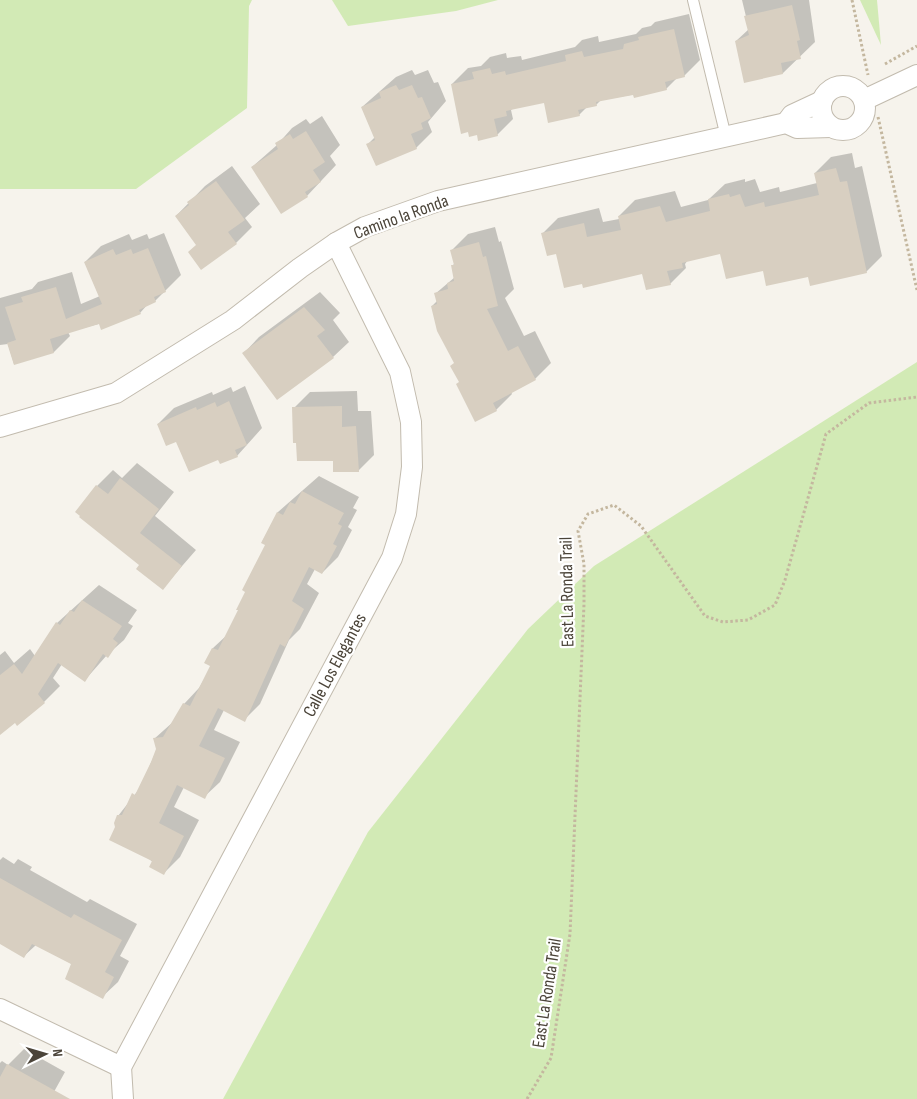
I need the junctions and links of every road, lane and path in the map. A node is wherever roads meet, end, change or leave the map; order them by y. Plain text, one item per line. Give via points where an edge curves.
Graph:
1 (694, 0) edge
2 (852, 0) edge
3 (917, 46) edge
4 (884, 65) dead end
5 (876, 69) dead end
6 (868, 74) junction
7 (917, 75) edge
8 (869, 99) junction
9 (822, 101) junction
10 (786, 123) junction
11 (831, 127) junction
12 (726, 137) junction
13 (336, 243) junction
14 (917, 290) edge
15 (917, 397) edge
16 (0, 427) edge
17 (0, 1009) edge
18 (121, 1068) junction
19 (123, 1099) edge
20 (527, 1099) edge

1 - 12 lane
2 - 6 path
3 - 4 path
5 - 6 path
6 - 8 path
7 - 8 street
8 - 9 street, Camino la Ronda via 856,89 842,85 829,90
8 - 11 street, Camino la Ronda via 857,126 844,131
8 - 14 path
9 - 10 street, Camino la Ronda via 792,115
9 - 11 street via 822,116
10 - 11 street, Camino la Ronda via 797,128
10 - 12 street, Camino la Ronda
12 - 13 street, Camino la Ronda via 438,201 365,227
13 - 16 street, Camino la Ronda via 233,320 116,393
13 - 18 street, Calle Los Elegantes via 400,372 411,422 412,467 406,514 392,558
15 - 20 path, East La Ronda Trail via 869,403 826,434 775,605 748,620 723,622 705,616 641,526 614,505 588,514 578,531 584,564 584,604 570,934 551,1058
17 - 18 street
18 - 19 street

